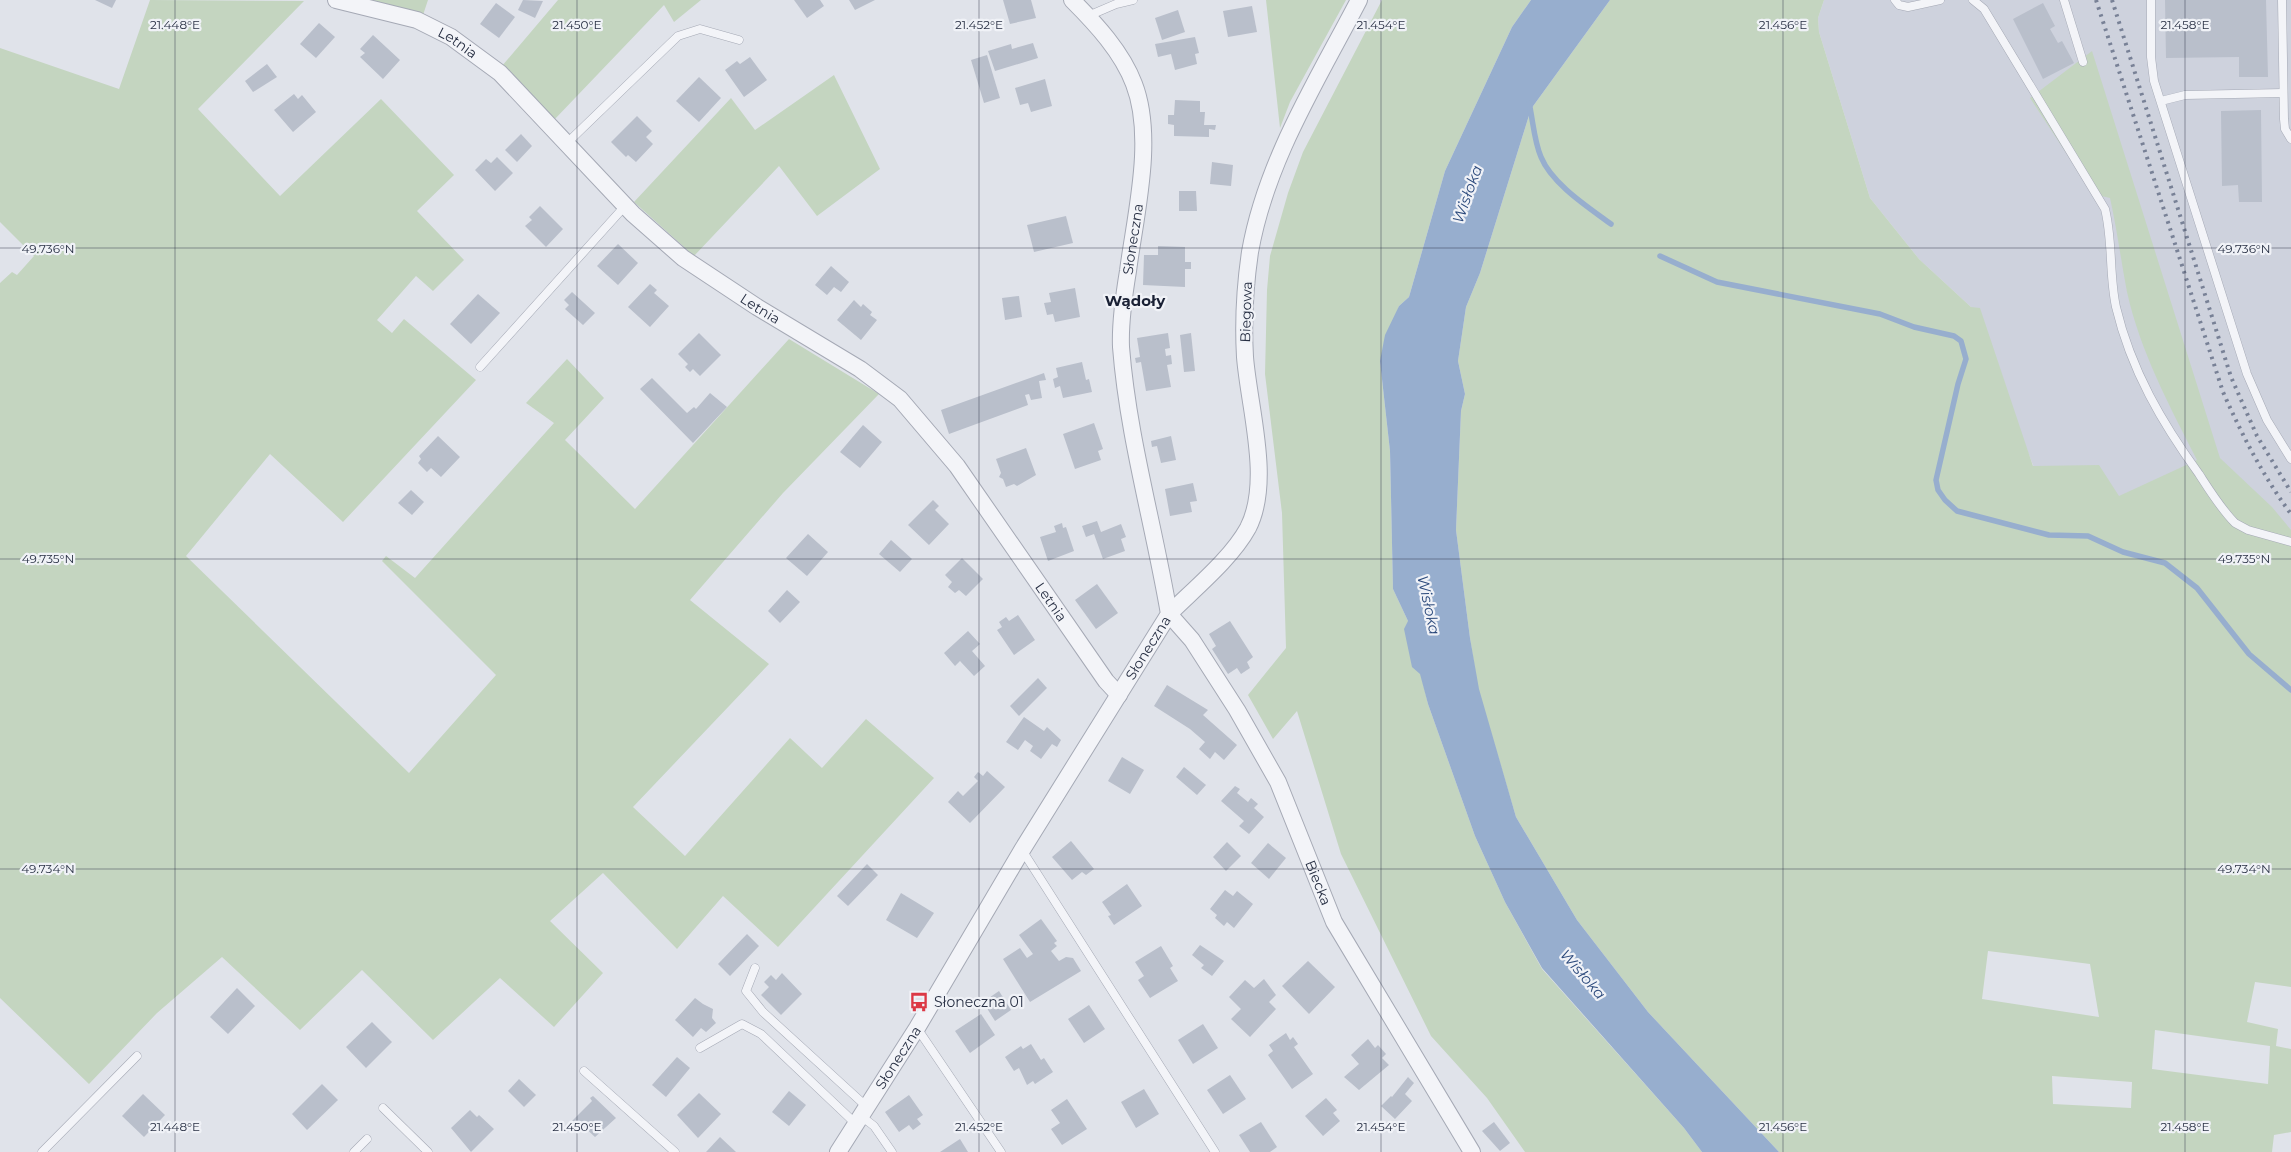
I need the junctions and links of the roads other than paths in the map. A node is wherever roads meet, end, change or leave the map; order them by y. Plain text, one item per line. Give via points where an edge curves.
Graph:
1 (336, 0) edge
2 (1072, 0) edge
3 (1133, 0) edge
4 (1359, 0) edge
5 (1895, 0) edge
6 (1940, 0) edge
7 (1973, 0) edge
8 (2064, 0) edge
9 (2150, 0) edge
10 (2282, 0) edge
11 (1088, 16) junction
12 (739, 40) dead end
13 (2083, 62) dead end
14 (2283, 93) junction
15 (2161, 101) junction
16 (2291, 139) edge
17 (566, 144) junction
18 (625, 206) junction
19 (480, 368) dead end
20 (2291, 458) edge
21 (2291, 542) edge
22 (1169, 614) junction
23 (1119, 695) junction
24 (1022, 850) junction
25 (755, 968) dead end
26 (917, 1028) junction
27 (700, 1048) dead end
28 (137, 1056) dead end
29 (584, 1071) dead end
30 (383, 1108) dead end
31 (861, 1116) junction
32 (367, 1139) dead end
33 (42, 1152) edge
34 (354, 1152) edge
35 (428, 1152) edge
36 (675, 1152) edge
37 (838, 1152) edge
38 (892, 1152) edge
39 (1001, 1152) edge
40 (1215, 1152) edge
41 (1472, 1152) edge

1 - 17 street, Letnia via 416,20 450,36 500,74
2 - 11 street, Słoneczna
3 - 11 lane
4 - 22 street, Biegowa via 1280,154 1252,240 1244,331 1258,473 1255,510 1238,542
5 - 6 lane via 1899,5 1908,7
7 - 21 lane via 1984,9 2105,209 2111,281 2120,322 2143,384 2163,421 2235,524
8 - 13 lane
9 - 15 lane via 2152,71
10 - 14 lane
11 - 22 street, Słoneczna via 1118,53 1134,84 1141,109 1143,158 1121,344 1130,416
12 - 17 lane via 700,29 678,36
14 - 15 lane via 2186,95
14 - 16 lane via 2285,129
15 - 20 lane via 2247,374 2267,420
17 - 18 street, Letnia
18 - 19 lane
18 - 23 street, Letnia via 684,258 757,307 860,369 900,399 957,466 1106,681
22 - 23 street, Słoneczna
22 - 41 street, Biecka via 1192,640 1238,710 1278,782 1334,922
23 - 24 street, Słoneczna
24 - 26 street, Słoneczna
24 - 40 lane
25 - 31 lane via 746,991
26 - 31 street, Słoneczna
26 - 39 lane
27 - 31 lane via 742,1024 761,1034
28 - 33 lane
29 - 36 lane
30 - 35 lane
31 - 37 street, Słoneczna
31 - 38 lane via 874,1126
32 - 34 lane

